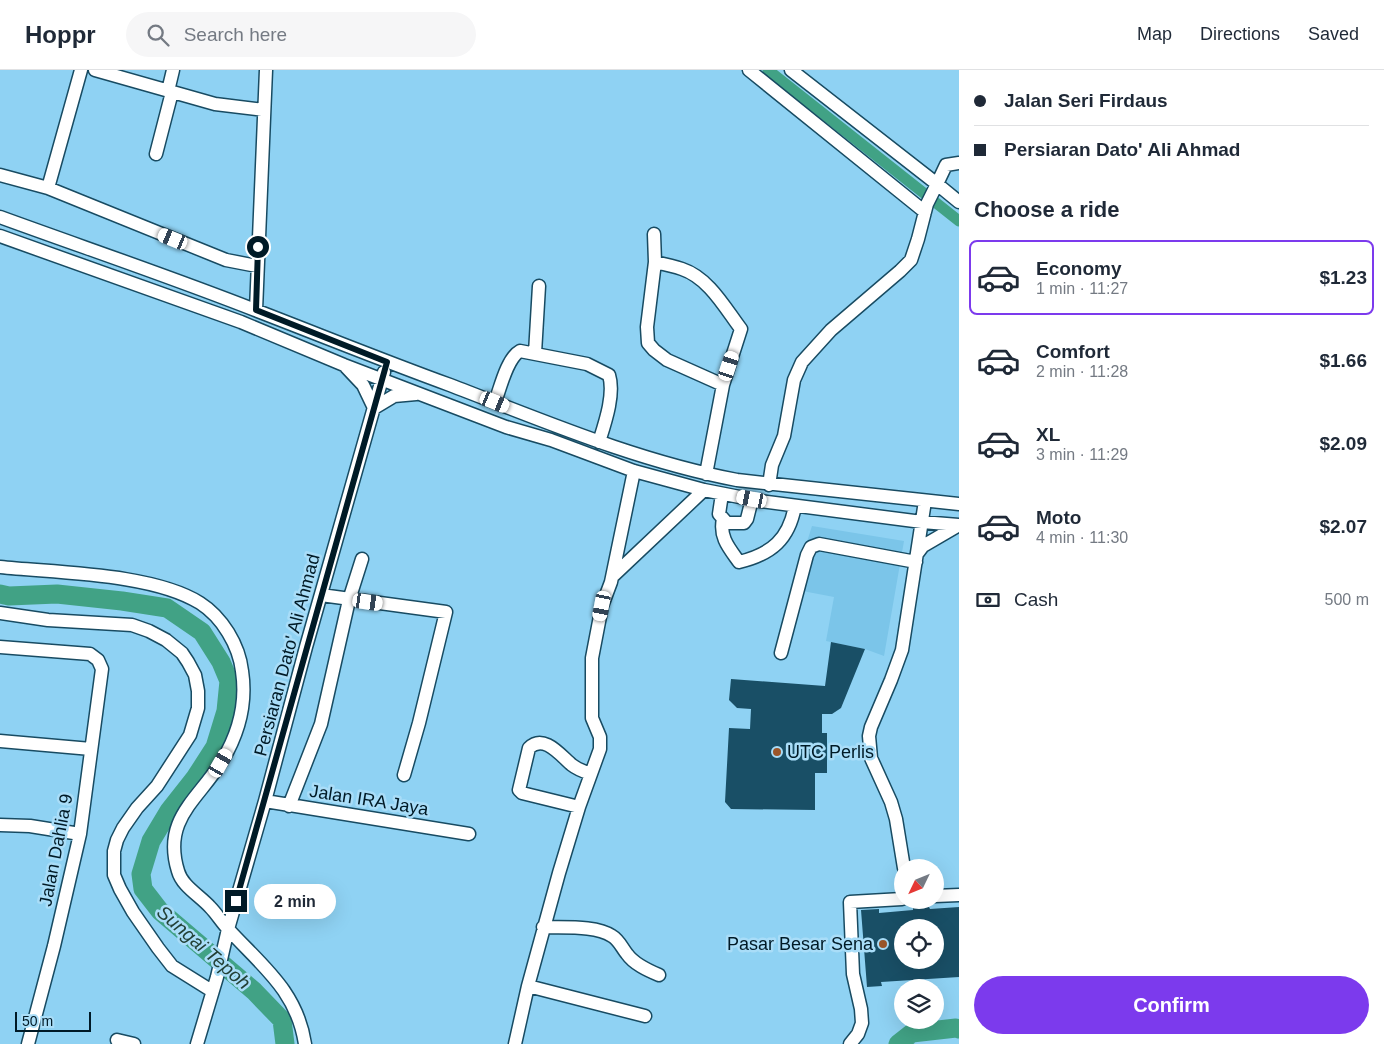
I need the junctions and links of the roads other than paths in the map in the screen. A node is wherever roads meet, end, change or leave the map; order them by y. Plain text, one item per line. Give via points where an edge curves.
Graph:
1 (81, 70) edge
2 (95, 70) edge
3 (173, 70) edge
4 (266, 70) edge
5 (749, 70) edge
6 (791, 70) edge
7 (170, 92) junction
8 (264, 110) junction
9 (156, 154) dead end
10 (959, 163) edge
11 (0, 175) edge
12 (936, 187) junction
13 (48, 188) junction
14 (959, 202) edge
15 (926, 208) junction
16 (0, 217) edge
17 (654, 234) dead end
18 (0, 236) edge
19 (655, 262) junction
20 (257, 266) junction
21 (540, 286) dead end
22 (256, 310) junction
23 (535, 353) junction
24 (387, 362) junction
25 (344, 365) junction
26 (382, 379) junction
27 (723, 385) junction
28 (420, 393) junction
29 (495, 402) junction
30 (374, 408) junction
31 (600, 442) junction
32 (634, 471) junction
33 (706, 474) junction
34 (769, 484) junction
35 (704, 490) junction
36 (722, 494) junction
37 (752, 499) junction
38 (925, 501) junction
39 (959, 504) edge
40 (795, 506) junction
41 (723, 519) junction
42 (922, 522) junction
43 (959, 525) edge
44 (917, 558) junction
45 (362, 559) dead end
46 (0, 567) edge
47 (613, 576) junction
48 (321, 595) junction
49 (349, 600) junction
50 (0, 613) edge
51 (0, 647) edge
52 (781, 652) dead end
53 (0, 741) edge
54 (91, 749) junction
55 (591, 774) junction
56 (404, 775) dead end
57 (265, 801) junction
58 (289, 806) junction
59 (579, 807) junction
60 (0, 825) edge
61 (80, 834) junction
62 (468, 834) dead end
63 (902, 859) edge
64 (959, 895) edge
65 (944, 896) edge
66 (894, 899) edge
67 (543, 926) junction
68 (227, 935) junction
69 (659, 975) dead end
70 (528, 986) junction
71 (212, 991) junction
72 (645, 1016) dead end
73 (117, 1040) dead end
74 (28, 1044) edge
75 (134, 1044) edge
76 (197, 1044) edge
77 (304, 1044) edge
78 (515, 1044) edge
79 (850, 1044) edge

1 - 13 street
2 - 7 street
3 - 7 street
4 - 8 street
5 - 15 street
6 - 12 street
7 - 8 street via 215,104
7 - 9 street
8 - 20 street
10 - 12 street via 946,165
11 - 13 street
12 - 14 street
12 - 15 street
13 - 20 street via 209,254
15 - 34 street via 911,260 831,330 802,362 794,380 784,436 772,464
16 - 22 street
17 - 19 street
18 - 25 street via 241,322
19 - 27 street via 648,343 667,360
19 - 27 street via 683,269 699,278 713,291 741,329
20 - 22 street
21 - 23 street
22 - 24 street
23 - 29 street via 520,351 515,354
23 - 31 street via 587,364 609,375 612,382
24 - 26 street, Persiaran Dato' Ali Ahmad
24 - 29 street
25 - 26 street
25 - 30 street via 363,385
26 - 28 street
26 - 30 street, Persiaran Dato' Ali Ahmad
27 - 33 street
28 - 30 street via 394,396
28 - 32 street
29 - 31 street
30 - 48 street, Persiaran Dato' Ali Ahmad
31 - 33 street
32 - 35 street
32 - 47 street
33 - 34 street
34 - 38 street
35 - 36 street
35 - 47 street
36 - 37 street
36 - 41 street via 719,514
37 - 40 street
37 - 41 street via 744,523 727,523
38 - 39 street
38 - 42 street
40 - 41 street via 786,534 777,546 739,562 724,539
40 - 42 street
42 - 43 street
42 - 44 street
43 - 44 street via 923,546
44 - 52 street via 819,544 811,547
44 - 63 street via 902,650 869,736 871,758 896,820
45 - 49 street
46 - 68 street via 145,583 200,603 226,629 242,665 243,709 230,747 183,814 174,834 175,859 181,878 211,908
47 - 55 street via 602,606 592,658 592,718 600,737 600,749
48 - 49 street
48 - 57 street, Persiaran Dato' Ali Ahmad
49 - 56 street via 446,612 420,723
49 - 58 street via 321,724
50 - 71 street via 48,620 132,625 166,640 188,662 198,691 198,708 190,735 157,786 123,828 114,851 114,875 133,912 172,966
51 - 54 street, Jalan Dahlia 9 via 90,654 98,660 102,669
53 - 54 street
54 - 61 street, Jalan Dahlia 9
55 - 59 street
55 - 59 street via 574,767 551,746 538,742 529,748 519,790
57 - 58 street, Jalan IRA Jaya
57 - 68 street, Persiaran Dato' Ali Ahmad
58 - 62 street, Jalan IRA Jaya
59 - 67 street
60 - 61 street
61 - 74 street, Jalan Dahlia 9
64 - 65 street
66 - 79 street via 850,902 853,974 862,1023
67 - 69 street via 596,930 608,934 635,962
67 - 70 street
68 - 71 street, Persiaran Dato' Ali Ahmad
68 - 77 street via 268,969 288,996
70 - 72 street
70 - 78 street
71 - 76 street, Persiaran Dato' Ali Ahmad
73 - 75 street

